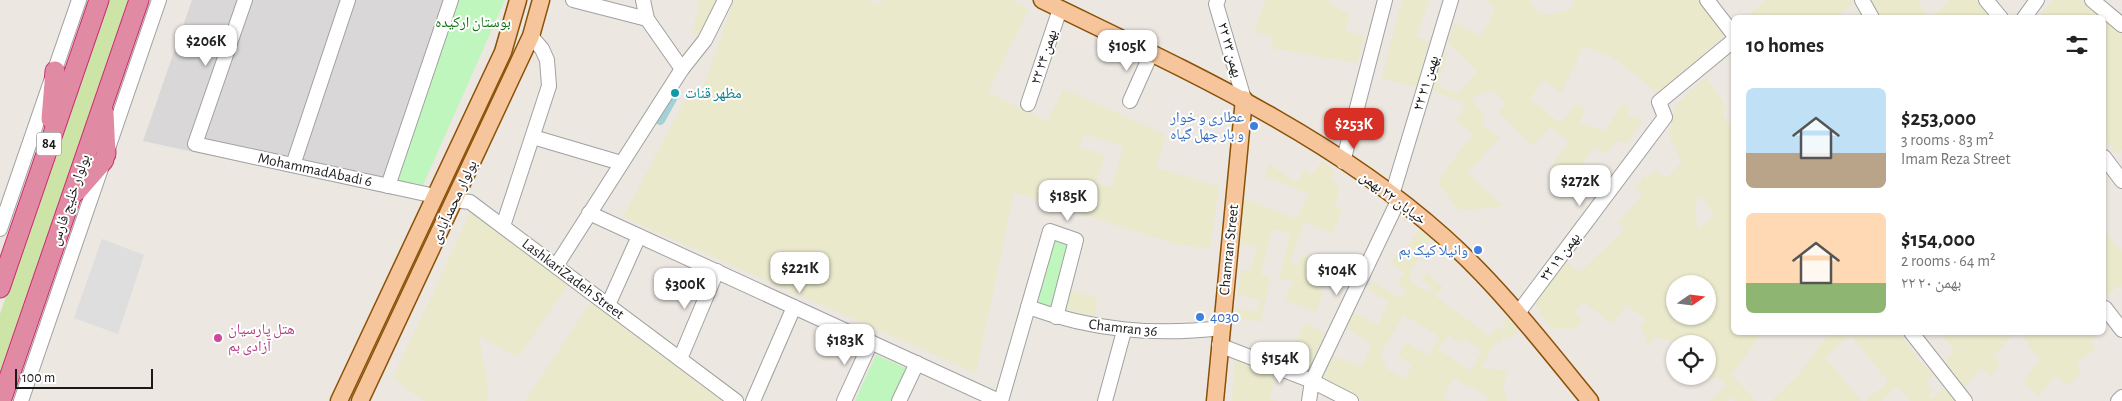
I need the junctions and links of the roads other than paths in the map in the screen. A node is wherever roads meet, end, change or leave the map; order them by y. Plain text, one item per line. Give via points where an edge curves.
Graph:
1 (79, 0) edge
2 (99, 0) edge
3 (139, 0) edge
4 (159, 0) edge
5 (245, 0) edge
6 (348, 0) edge
7 (451, 0) edge
8 (518, 0) edge
9 (541, 0) edge
10 (573, 0) edge
11 (643, 0) edge
12 (725, 0) edge
13 (1042, 0) edge
14 (1218, 0) edge
15 (1385, 0) edge
16 (1451, 0) edge
17 (1707, 0) edge
18 (1862, 0) edge
19 (1986, 0) edge
20 (2037, 0) edge
21 (2092, 0) edge
22 (1060, 8) junction
23 (1871, 15) edge
24 (1998, 15) edge
25 (2026, 15) edge
26 (647, 18) junction
27 (2122, 25) edge
28 (1731, 31) edge
29 (531, 36) junction
30 (1731, 42) edge
31 (1151, 54) junction
32 (682, 69) junction
33 (54, 70) junction
34 (1244, 99) junction
35 (1130, 101) dead end
36 (103, 103) junction
37 (1028, 104) dead end
38 (533, 137) junction
39 (50, 143) junction
40 (105, 157) junction
41 (2106, 160) edge
42 (1343, 162) junction
43 (621, 163) junction
44 (293, 165) junction
45 (2119, 172) edge
46 (388, 186) junction
47 (435, 196) junction
48 (1395, 198) junction
49 (70, 200) junction
50 (454, 200) junction
51 (589, 213) junction
52 (503, 226) junction
53 (0, 230) edge
54 (639, 236) junction
55 (556, 266) junction
56 (717, 272) junction
57 (0, 288) edge
58 (608, 305) junction
59 (794, 307) junction
60 (1028, 307) junction
61 (2106, 310) edge
62 (1518, 313) junction
63 (1056, 317) junction
64 (1221, 328) junction
65 (2122, 330) edge
66 (1124, 331) junction
67 (1913, 335) edge
68 (871, 342) junction
69 (1219, 345) junction
70 (680, 359) junction
71 (916, 363) junction
72 (1312, 381) junction
73 (2122, 398) edge
74 (1, 401) edge
75 (22, 401) edge
76 (339, 401) edge
77 (360, 401) edge
78 (736, 401) edge
79 (753, 401) edge
80 (844, 401) edge
81 (899, 401) edge
82 (1000, 401) edge
83 (1105, 401) edge
84 (1215, 401) edge
85 (1310, 401) edge
86 (1351, 401) edge
87 (1590, 401) edge
88 (1965, 401) edge
89 (2118, 401) edge

1 - 33 street
2 - 39 highway, 84
3 - 36 highway, بولوار خلیج فارس
4 - 40 street
5 - 44 street, MohammadAbadi 6 via 195,144
6 - 44 street
7 - 46 street
8 - 47 main road, بولوار محمدآبادی via 503,52
9 - 29 main road, بولوار محمدآبادی
10 - 26 street
11 - 26 street
12 - 32 street via 704,40
13 - 22 main road, خیابان ۲۲ بهمن
14 - 34 street, ۲۲ بهمن ۲۳ via 1216,4
15 - 42 street
16 - 48 street, ۲۲ بهمن ۲۱
17 - 28 street
18 - 23 street
19 - 24 street
20 - 25 street
21 - 27 street
22 - 31 main road, خیابان ۲۲ بهمن
22 - 37 street, ۲۲ بهمن ۲۴
26 - 32 street
29 - 38 street via 542,50 550,73
29 - 50 main road, بولوار محمدآبادی
30 - 62 street, ۲۲ بهمن ۱۹ via 1659,102 1665,117
31 - 34 main road, خیابان ۲۲ بهمن
31 - 35 street
32 - 43 street
33 - 39 highway
33 - 53 street
34 - 42 main road, خیابان ۲۲ بهمن
34 - 64 main road, Chamran Street
36 - 40 highway
36 - 49 highway, بولوار خلیج فارس
38 - 43 street
38 - 52 street
39 - 57 highway, 84
40 - 49 highway
40 - 75 street
41 - 45 street
42 - 48 main road, خیابان ۲۲ بهمن
43 - 51 street
44 - 46 street, MohammadAbadi 6
46 - 47 street, MohammadAbadi 6
47 - 50 main road
47 - 76 main road, بولوار محمدآبادی
48 - 62 main road, خیابان ۲۲ بهمن via 1445,238
48 - 72 street, ۲۲ بهمن ۲۱
49 - 74 highway, بولوار خلیج فارس
50 - 52 street, LashkariZadeh Street via 470,202
50 - 77 main road, بولوار محمدآبادی
51 - 54 street
51 - 55 street
52 - 55 street, LashkariZadeh Street
54 - 56 street
54 - 58 street
55 - 58 street, LashkariZadeh Street
56 - 59 street
56 - 70 street
58 - 70 street, LashkariZadeh Street
59 - 68 street
59 - 79 street
60 - 63 street, Chamran 36
60 - 63 street via 1050,231 1076,240
60 - 82 street
61 - 65 street
62 - 87 main road, خیابان ۲۲ بهمن
63 - 66 street, Chamran 36
64 - 66 street, Chamran 36 via 1189,332
64 - 69 main road, Chamran Street
66 - 83 street
67 - 88 street
68 - 71 street
68 - 80 street
69 - 72 street
69 - 84 main road, Chamran Street
70 - 78 street, LashkariZadeh Street
71 - 81 street
71 - 82 street
72 - 85 street, ۲۲ بهمن ۲۱
72 - 86 street
73 - 89 street

